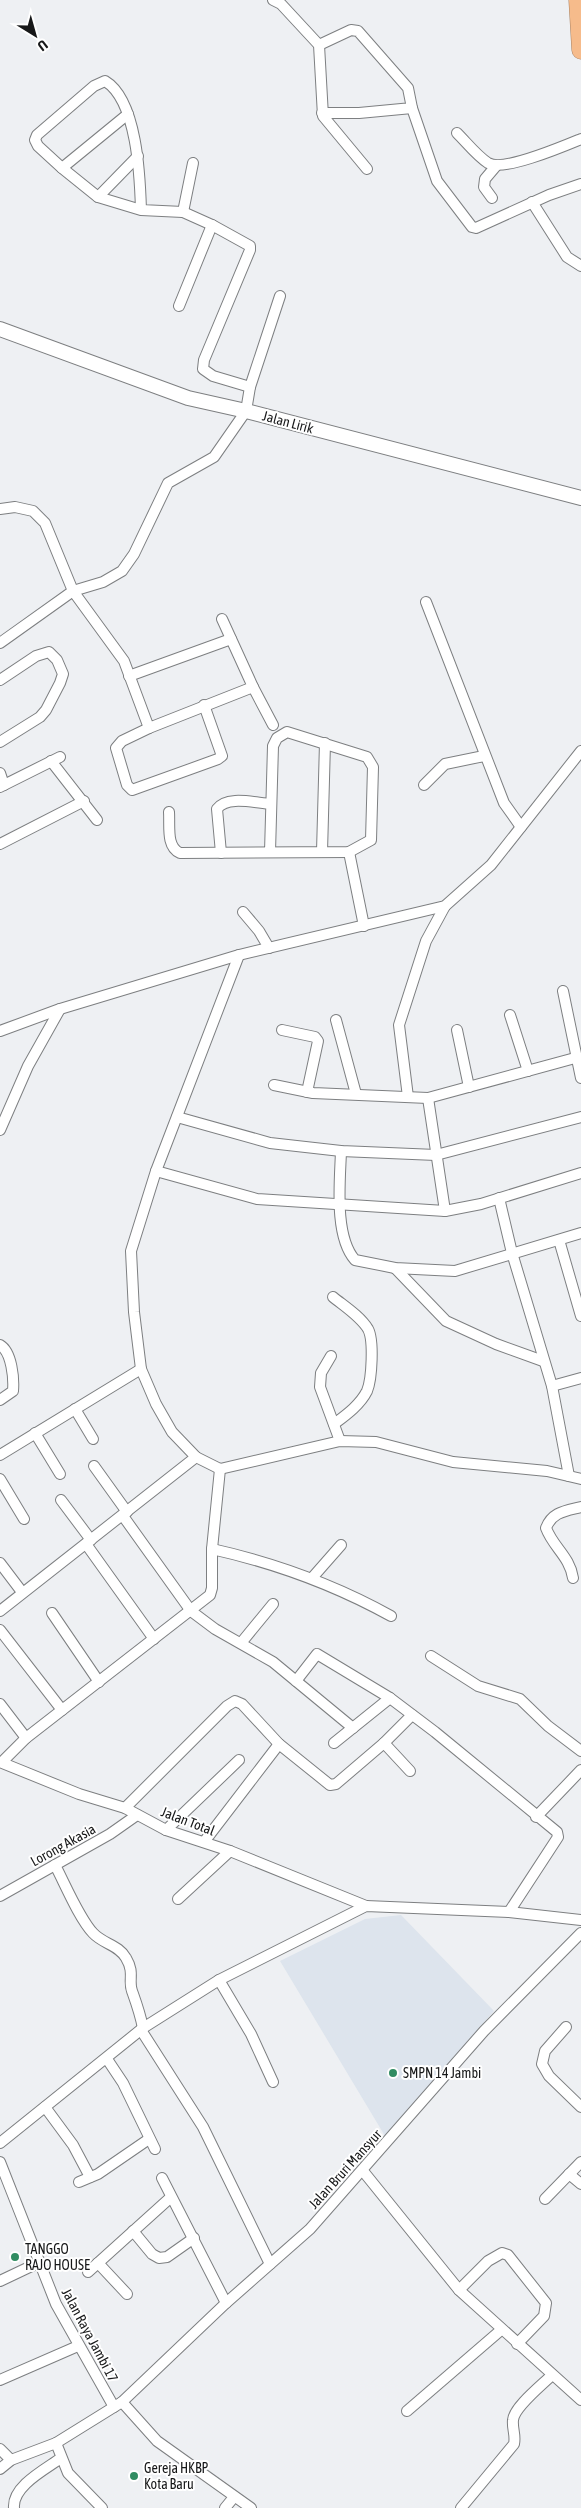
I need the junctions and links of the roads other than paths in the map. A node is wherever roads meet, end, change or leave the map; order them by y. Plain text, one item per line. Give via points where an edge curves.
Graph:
1 (273, 0) edge
2 (578, 0) edge
3 (580, 39) edge
4 (319, 45) junction
5 (412, 108) junction
6 (322, 112) junction
7 (128, 114) junction
8 (457, 133) dead end
9 (581, 139) edge
10 (138, 156) junction
11 (193, 163) dead end
12 (496, 166) junction
13 (62, 168) junction
14 (366, 168) dead end
15 (581, 184) edge
16 (98, 197) junction
17 (492, 198) dead end
18 (532, 202) junction
19 (141, 210) junction
20 (183, 212) junction
21 (212, 225) junction
22 (581, 266) edge
23 (280, 296) dead end
24 (179, 306) dead end
25 (0, 329) edge
26 (250, 387) junction
27 (246, 411) junction
28 (581, 498) edge
29 (0, 509) edge
30 (73, 591) junction
31 (426, 602) dead end
32 (222, 619) dead end
33 (231, 639) junction
34 (0, 643) edge
35 (129, 676) junction
36 (0, 680) edge
37 (253, 687) junction
38 (204, 705) junction
39 (273, 725) dead end
40 (149, 728) junction
41 (0, 742) edge
42 (325, 743) junction
43 (581, 751) edge
44 (484, 756) junction
45 (0, 773) edge
46 (424, 785) dead end
47 (2, 786) edge
48 (84, 801) junction
49 (271, 804) junction
50 (169, 812) dead end
51 (97, 820) dead end
52 (521, 827) junction
53 (0, 844) edge
54 (270, 852) junction
55 (322, 852) junction
56 (350, 852) junction
57 (221, 853) junction
58 (445, 906) junction
59 (243, 912) dead end
60 (364, 926) junction
61 (269, 948) junction
62 (239, 955) junction
63 (563, 991) dead end
64 (60, 1009) junction
65 (510, 1015) dead end
66 (336, 1020) dead end
67 (282, 1030) dead end
68 (457, 1030) dead end
69 (0, 1031) edge
70 (575, 1058) junction
71 (528, 1071) junction
72 (581, 1078) edge
73 (274, 1085) dead end
74 (469, 1087) junction
75 (307, 1092) junction
76 (356, 1094) junction
77 (408, 1097) junction
78 (428, 1098) junction
79 (177, 1117) junction
80 (581, 1117) edge
81 (3, 1118) edge
82 (0, 1130) edge
83 (340, 1151) junction
84 (436, 1155) junction
85 (156, 1171) junction
86 (581, 1173) edge
87 (499, 1198) junction
88 (340, 1204) junction
89 (445, 1211) junction
90 (581, 1233) edge
91 (559, 1240) junction
92 (512, 1253) junction
93 (395, 1268) junction
94 (333, 1297) dead end
95 (581, 1316) edge
96 (0, 1345) edge
97 (331, 1356) dead end
98 (543, 1361) junction
99 (141, 1369) junction
100 (581, 1378) edge
101 (552, 1386) junction
102 (0, 1400) edge
103 (75, 1409) junction
104 (334, 1424) junction
105 (35, 1434) junction
106 (93, 1439) dead end
107 (340, 1441) junction
108 (0, 1455) edge
109 (196, 1457) junction
110 (94, 1466) dead end
111 (220, 1469) junction
112 (60, 1474) dead end
113 (570, 1476) junction
114 (0, 1479) edge
115 (581, 1479) edge
116 (61, 1500) dead end
117 (581, 1507) edge
118 (125, 1514) junction
119 (24, 1519) dead end
120 (88, 1542) junction
121 (341, 1545) dead end
122 (212, 1549) junction
123 (0, 1563) edge
124 (312, 1578) junction
125 (573, 1578) dead end
126 (22, 1592) junction
127 (273, 1604) dead end
128 (0, 1611) edge
129 (190, 1611) junction
130 (52, 1613) dead end
131 (392, 1616) dead end
132 (0, 1630) edge
133 (154, 1639) junction
134 (241, 1643) junction
135 (431, 1656) dead end
136 (296, 1681) junction
137 (99, 1682) junction
138 (390, 1698) junction
139 (0, 1704) edge
140 (62, 1710) junction
141 (412, 1715) junction
142 (353, 1728) junction
143 (26, 1738) junction
144 (334, 1743) dead end
145 (279, 1744) junction
146 (384, 1744) junction
147 (581, 1751) edge
148 (238, 1760) dead end
149 (1, 1762) edge
150 (581, 1770) edge
151 (410, 1771) dead end
152 (125, 1808) junction
153 (137, 1815) junction
154 (536, 1817) junction
155 (166, 1830) junction
156 (204, 1842) junction
157 (230, 1851) junction
158 (55, 1866) junction
159 (0, 1896) edge
160 (178, 1899) dead end
161 (366, 1906) junction
162 (509, 1912) junction
163 (581, 1920) edge
164 (581, 1933) edge
165 (218, 1980) junction
166 (566, 2027) dead end
167 (142, 2029) junction
168 (107, 2059) junction
169 (273, 2082) dead end
170 (45, 2107) junction
171 (581, 2107) edge
172 (149, 2139) junction
173 (0, 2143) edge
174 (155, 2149) dead end
175 (0, 2162) edge
176 (581, 2162) edge
177 (363, 2171) junction
178 (569, 2174) junction
179 (90, 2177) junction
180 (162, 2178) dead end
181 (79, 2182) dead end
182 (581, 2184) edge
183 (170, 2198) junction
184 (545, 2199) dead end
185 (133, 2231) junction
186 (194, 2238) junction
187 (40, 2262) junction
188 (98, 2263) junction
189 (270, 2264) junction
190 (88, 2272) dead end
191 (0, 2281) edge
192 (459, 2290) junction
193 (127, 2294) dead end
194 (226, 2303) junction
195 (501, 2330) junction
196 (517, 2344) junction
197 (78, 2346) junction
198 (552, 2375) junction
199 (0, 2380) edge
200 (581, 2400) edge
201 (118, 2405) junction
202 (407, 2410) dead end
203 (56, 2443) junction
204 (0, 2449) edge
205 (60, 2458) junction
206 (11, 2460) junction
207 (0, 2470) edge
208 (234, 2496) junction
209 (14, 2508) edge
210 (102, 2508) edge
211 (225, 2508) edge
212 (251, 2508) edge
213 (461, 2508) edge

1 - 4 street via 281,4
2 - 3 highway
4 - 5 street via 351,30 358,31 408,88
4 - 6 street
5 - 6 street via 360,113
5 - 18 street via 437,181 472,227
6 - 14 street via 325,122
7 - 10 street
7 - 13 street
7 - 13 street via 112,85 105,81 94,86 37,134 38,146
8 - 12 street via 488,163
9 - 12 street via 536,156
10 - 16 street
10 - 19 street
11 - 20 street
12 - 17 street via 485,179 484,187
13 - 16 street
15 - 18 street
16 - 19 street
18 - 22 street via 567,257
19 - 20 street
20 - 21 street
21 - 24 street
21 - 26 street via 246,244 250,250 203,369 213,376
23 - 26 street
25 - 27 main road, Jalan Lirik via 188,398
26 - 27 street
27 - 28 main road, Jalan Lirik
27 - 30 street via 214,457 168,483 134,554 122,571 103,582
29 - 30 street via 33,510 45,523
30 - 34 street
30 - 35 street via 120,654
31 - 44 street
32 - 33 street
33 - 35 street
33 - 37 street
35 - 40 street
36 - 41 street via 36,656 49,652 63,674 40,717
37 - 38 street
37 - 39 street
38 - 40 street
38 - 40 street via 222,756 132,790 127,785 116,748 122,741
42 - 49 street via 287,732 277,738 273,746
42 - 55 street
42 - 56 street via 367,757 373,767 371,840
43 - 52 street
44 - 46 street via 445,764
44 - 52 street via 504,803
45 - 47 street
47 - 48 street via 56,759
48 - 51 street
48 - 53 street
49 - 54 street
49 - 57 street via 221,803 217,809
50 - 57 street via 170,844 175,851
52 - 58 street via 491,865
54 - 55 street
54 - 57 street
55 - 56 street
56 - 60 street
58 - 60 street
58 - 77 street via 426,941 399,1025
59 - 61 street
60 - 61 street
61 - 62 street
62 - 64 street
62 - 79 street
63 - 70 street
64 - 69 street
64 - 81 street
65 - 71 street
66 - 76 street
67 - 75 street via 316,1037 318,1041
68 - 74 street
70 - 71 street
70 - 72 street
71 - 74 street
73 - 75 street
74 - 78 street
75 - 76 street
76 - 77 street
77 - 78 street
78 - 84 street
79 - 83 street via 270,1143
79 - 85 street
80 - 84 street
81 - 82 street
83 - 84 street
83 - 88 street
84 - 89 street
85 - 88 street via 257,1199
85 - 99 street via 131,1251
86 - 87 street
87 - 89 street
87 - 92 street
88 - 89 street
88 - 93 street via 345,1247 354,1260
90 - 91 street
91 - 92 street
91 - 95 street
92 - 93 street via 455,1270
92 - 98 street
93 - 98 street via 446,1321
94 - 104 street via 368,1330 372,1354 367,1390 351,1412
96 - 102 street via 6,1352 14,1378 13,1391
97 - 104 street via 321,1373 320,1388
98 - 101 street
99 - 103 street
99 - 109 street via 172,1432
100 - 101 street
101 - 113 street
103 - 105 street
103 - 106 street
104 - 107 street
105 - 108 street
105 - 112 street
107 - 111 street
107 - 113 street via 376,1442 453,1462
109 - 111 street
109 - 118 street
110 - 118 street
111 - 122 street
113 - 115 street
114 - 119 street
116 - 120 street
117 - 125 street via 559,1512 549,1520 546,1528 549,1538 572,1567
118 - 120 street
118 - 129 street
120 - 126 street
120 - 133 street
121 - 124 street
122 - 124 street
122 - 129 street via 210,1595
123 - 126 street
124 - 131 street via 358,1597
126 - 128 street
127 - 134 street
129 - 133 street
129 - 134 street via 215,1630
130 - 137 street
132 - 140 street
133 - 137 street
134 - 136 street via 273,1662
135 - 147 street via 478,1686 520,1699
136 - 138 street via 317,1654
136 - 142 street
137 - 140 street
138 - 141 street
138 - 142 street
139 - 143 street
140 - 143 street
141 - 146 street
141 - 154 street
142 - 144 street
143 - 149 street
145 - 146 street via 330,1785 336,1784
145 - 152 street via 242,1704 235,1702 227,1706
145 - 156 street
146 - 151 street
148 - 155 street
149 - 152 street, Jalan Total via 78,1794
150 - 154 street
152 - 153 street, Jalan Total
153 - 155 street, Jalan Total
153 - 158 street, Lorong Akasia
154 - 162 street via 557,1832 558,1837
155 - 156 street, Jalan Total
156 - 157 street, Jalan Total
157 - 160 street
157 - 161 street, Jalan Total
158 - 159 street, Lorong Akasia
158 - 167 street via 91,1931 102,1941 118,1948 133,1970 131,1989 138,2001
161 - 162 street
161 - 165 street
162 - 163 street
164 - 177 street, Jalan Bruri Mansyur via 484,2031
165 - 167 street
165 - 169 street via 251,2034
166 - 171 street via 545,2052 542,2064 549,2076
167 - 168 street
167 - 189 street via 203,2128
168 - 170 street
168 - 172 street via 123,2083
170 - 173 street
170 - 179 street via 73,2145
172 - 174 street
172 - 179 street
175 - 187 street, Jalan Raya Jambi 17
176 - 178 street
177 - 189 street, Jalan Bruri Mansyur via 310,2229
177 - 192 street
178 - 182 street
178 - 184 street
179 - 181 street
180 - 183 street
183 - 185 street
183 - 186 street
185 - 186 street via 159,2258 166,2257
185 - 188 street
186 - 194 street
187 - 191 street
187 - 197 street, Jalan Raya Jambi 17 via 56,2304
188 - 190 street
188 - 193 street
189 - 194 street, Jalan Bruri Mansyur
192 - 195 street via 490,2316
192 - 196 street via 488,2261 502,2253 508,2255 546,2303 544,2316
194 - 201 street, Jalan Bruri Mansyur
195 - 196 street
195 - 202 street
196 - 198 street
197 - 199 street
197 - 201 street, Jalan Raya Jambi 17
198 - 200 street
198 - 213 street via 518,2409 513,2417 514,2444
201 - 203 street, Jalan Bruri Mansyur
201 - 208 street, Jalan Raya Jambi 17 via 157,2441
203 - 205 street
203 - 206 street, Jalan Bruri Mansyur
204 - 206 street
205 - 209 street via 21,2489
205 - 210 street via 68,2472
206 - 207 street
208 - 211 street
208 - 212 street, Jalan Raya Jambi 17

